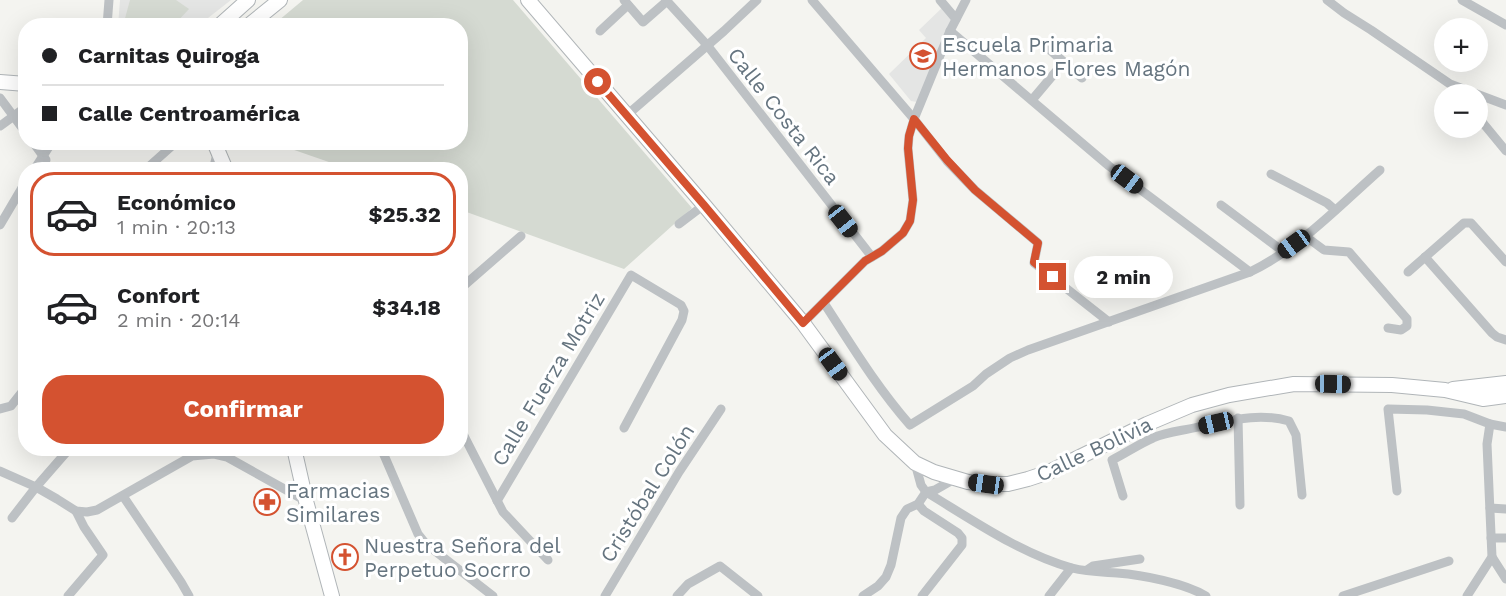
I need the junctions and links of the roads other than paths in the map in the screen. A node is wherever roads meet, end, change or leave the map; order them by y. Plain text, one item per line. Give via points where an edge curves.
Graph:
1 (109, 0) edge
2 (248, 0) edge
3 (280, 0) edge
4 (528, 0) edge
5 (758, 0) edge
6 (812, 0) edge
7 (940, 0) edge
8 (966, 0) edge
9 (1327, 0) edge
10 (1462, 0) edge
11 (666, 1) edge
12 (626, 3) edge
13 (108, 18) edge
14 (228, 18) edge
15 (258, 18) edge
16 (956, 19) junction
17 (1506, 24) edge
18 (600, 31) dead end
19 (950, 31) junction
20 (706, 45) junction
21 (1049, 49) dead end
22 (1064, 62) junction
23 (1082, 78) dead end
24 (0, 81) edge
25 (18, 83) edge
26 (1450, 84) edge
27 (0, 98) edge
28 (1488, 98) edge
29 (1032, 100) junction
30 (1506, 105) edge
31 (18, 114) edge
32 (627, 115) junction
33 (14, 117) junction
34 (914, 119) junction
35 (18, 122) edge
36 (0, 126) edge
37 (1488, 129) edge
38 (38, 150) edge
39 (48, 150) edge
40 (167, 150) edge
41 (1506, 151) edge
42 (44, 158) junction
43 (41, 162) edge
44 (154, 162) edge
45 (1380, 170) dead end
46 (1270, 174) dead end
47 (18, 195) edge
48 (704, 205) junction
49 (1221, 205) dead end
50 (1335, 210) junction
51 (679, 224) dead end
52 (0, 225) edge
53 (521, 236) dead end
54 (1305, 236) junction
55 (1284, 252) junction
56 (872, 257) junction
57 (1425, 257) junction
58 (1506, 262) edge
59 (1250, 272) junction
60 (1408, 272) dead end
61 (468, 282) edge
62 (824, 303) junction
63 (1108, 322) junction
64 (803, 323) junction
65 (1388, 328) dead end
66 (1506, 329) edge
67 (1501, 338) edge
68 (1506, 383) edge
69 (1445, 390) junction
70 (1506, 396) edge
71 (18, 397) edge
72 (0, 409) edge
73 (721, 409) dead end
74 (1238, 418) junction
75 (1147, 424) junction
76 (1490, 424) junction
77 (1506, 427) edge
78 (624, 428) dead end
79 (1154, 438) junction
80 (468, 444) edge
81 (63, 456) edge
82 (192, 456) edge
83 (223, 456) edge
84 (296, 456) edge
85 (384, 456) edge
86 (915, 462) junction
87 (0, 471) edge
88 (956, 478) junction
89 (36, 488) junction
90 (1397, 491) dead end
91 (926, 492) junction
92 (1302, 495) dead end
93 (123, 496) junction
94 (1123, 496) dead end
95 (306, 501) junction
96 (497, 501) junction
97 (918, 504) junction
98 (1240, 505) dead end
99 (1490, 508) junction
100 (1506, 509) edge
101 (76, 512) junction
102 (12, 518) dead end
103 (1491, 538) junction
104 (1506, 538) edge
105 (1492, 557) junction
106 (1140, 559) dead end
107 (548, 560) dead end
108 (1449, 561) dead end
109 (1071, 568) junction
110 (1085, 571) junction
111 (1506, 579) edge
112 (68, 596) edge
113 (189, 596) edge
114 (332, 596) edge
115 (493, 596) edge
116 (605, 596) edge
117 (677, 596) edge
118 (758, 596) edge
119 (863, 596) edge
120 (922, 596) edge
121 (1049, 596) edge
122 (1206, 596) edge
123 (1343, 596) edge
124 (1467, 596) edge

1 - 13 street
2 - 14 main road
3 - 15 main road
4 - 32 main road, Calle Bolivia
5 - 20 street
6 - 34 street
7 - 16 street
8 - 16 street
9 - 26 street
10 - 17 street
11 - 12 street via 643,22
11 - 20 street, Calle Costa Rica
12 - 18 street
16 - 19 street
19 - 29 street
19 - 34 street
20 - 32 street
20 - 56 street, Calle Costa Rica
21 - 22 street
22 - 23 street
22 - 29 street
24 - 25 main road
27 - 33 street
28 - 30 street
29 - 59 street via 1109,166
31 - 33 street
32 - 48 main road, Calle Bolivia
33 - 35 street
33 - 36 street
34 - 56 street via 908,148 913,200 910,221 903,233
34 - 63 street via 975,190 1038,243 1034,262
37 - 41 street
38 - 42 street
39 - 42 street
40 - 44 street
42 - 43 street
45 - 50 street
46 - 50 street
47 - 52 street
48 - 51 street
48 - 64 main road, Calle Bolivia
49 - 55 street
50 - 54 street
53 - 61 street
54 - 55 street
54 - 65 street via 1324,249 1349,252 1407,319 1407,327 1401,330
55 - 59 street
56 - 62 street
57 - 58 street via 1464,223 1471,223
57 - 60 street
57 - 67 street via 1492,333
59 - 63 street
62 - 63 street via 870,375 910,425 1010,358
62 - 64 street
64 - 86 main road, Calle Bolivia via 885,435
66 - 67 street
68 - 69 main road
69 - 70 main road via 1483,399
69 - 75 main road, Calle Bolivia via 1294,384 1192,405
71 - 72 street via 11,406
73 - 116 street, Cristóbal Colón
74 - 79 street
74 - 92 street via 1274,416 1289,421 1296,435
74 - 98 street
75 - 79 street
75 - 88 main road, Calle Bolivia via 1028,479 986,484
76 - 77 street
76 - 90 street via 1464,414 1388,409
76 - 99 street
78 - 96 street, Calle Fuerza Motriz via 684,311 681,305 631,275
79 - 94 street via 1112,460
80 - 96 street
81 - 89 street
82 - 93 street
83 - 95 street
84 - 95 main road
85 - 115 street via 418,534
86 - 88 main road, Calle Bolivia
86 - 91 street
87 - 89 street
88 - 91 street
89 - 101 street
89 - 102 street
91 - 97 street
91 - 109 street via 1018,546
93 - 101 street via 97,510
93 - 113 street
95 - 114 main road
96 - 107 street
97 - 119 street via 907,509 901,518 886,577
97 - 120 street via 962,538 962,546
99 - 100 street
99 - 103 street
101 - 112 street via 103,555
103 - 104 street
103 - 105 street
105 - 111 street
105 - 124 street
106 - 110 street via 1093,566
108 - 123 street
109 - 110 street
109 - 121 street
110 - 122 street via 1146,578
117 - 118 street via 688,584 720,566

